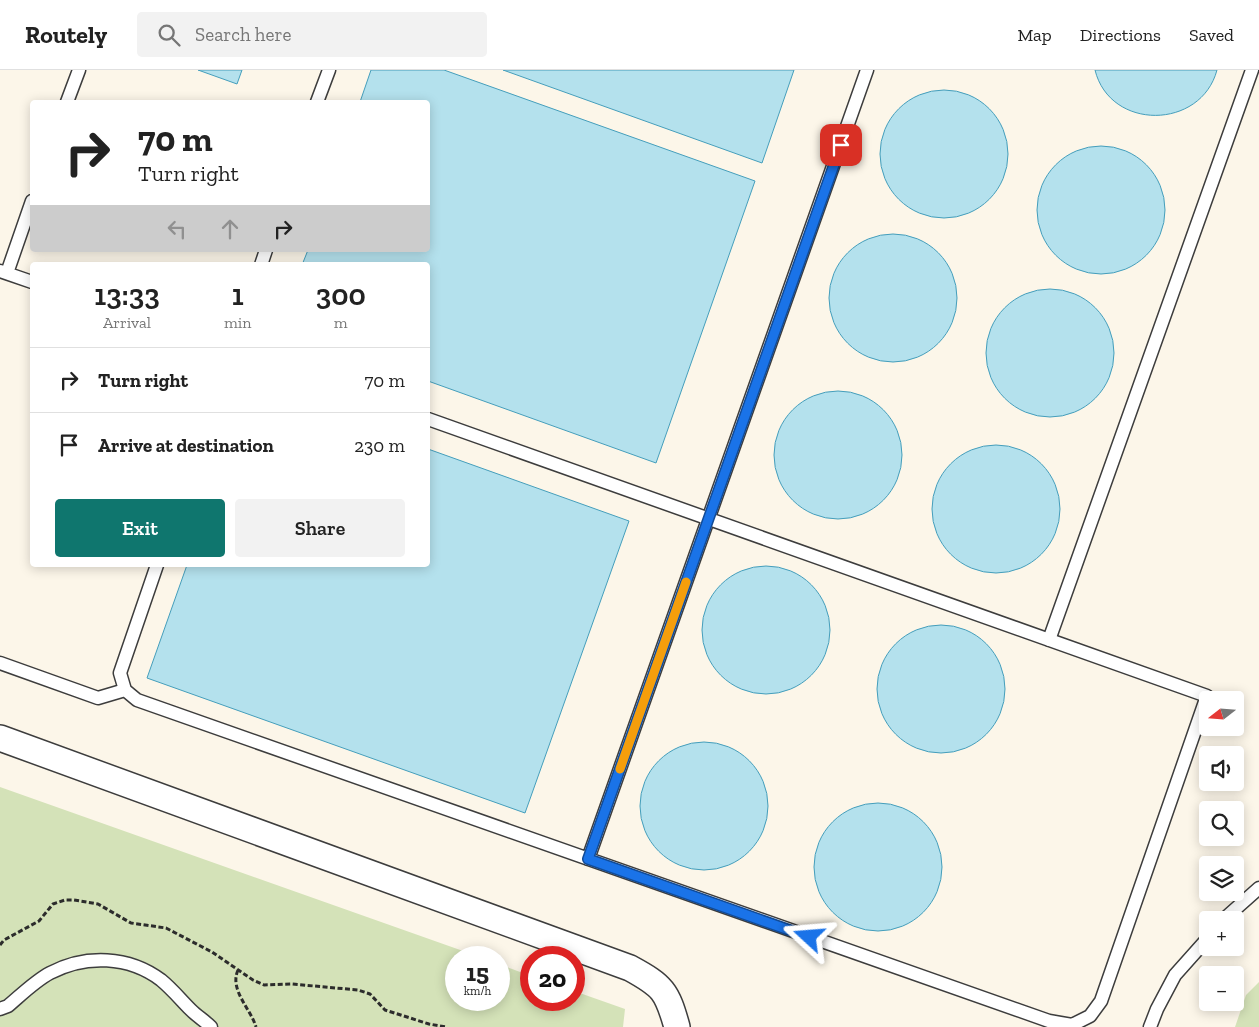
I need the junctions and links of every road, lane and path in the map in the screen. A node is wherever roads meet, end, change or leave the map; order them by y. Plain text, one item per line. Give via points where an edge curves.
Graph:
1 (79, 70) edge
2 (329, 70) edge
3 (868, 70) edge
4 (1252, 70) edge
5 (68, 100) edge
6 (318, 100) edge
7 (30, 206) edge
8 (4, 272) edge
9 (30, 281) edge
10 (430, 420) edge
11 (708, 519) junction
12 (156, 567) edge
13 (1049, 640) junction
14 (0, 663) edge
15 (125, 690) junction
16 (0, 738) edge
17 (588, 859) junction
18 (1259, 888) edge
19 (1233, 911) edge
20 (0, 945) edge
21 (1199, 948) edge
22 (238, 970) junction
23 (0, 1009) edge
24 (211, 1027) edge
25 (256, 1027) edge
26 (446, 1027) edge
27 (677, 1027) edge
28 (1150, 1027) edge

1 - 5 lane
2 - 6 lane
3 - 11 lane
4 - 13 lane
7 - 8 lane
8 - 9 lane
10 - 11 lane
11 - 13 lane
11 - 17 lane
12 - 15 lane via 120,673
13 - 17 lane via 1207,696 1101,1001 1090,1016 1072,1025 1049,1021
14 - 15 lane via 98,698
15 - 17 lane via 137,700
16 - 27 street via 630,968 653,980 662,990 670,1001
18 - 19 lane
20 - 22 path via 38,921 53,904 74,900 98,904 132,923 166,928
21 - 28 lane via 1175,975
22 - 25 path via 236,985
22 - 26 path via 264,985 358,990 370,994 385,1010
23 - 24 lane via 49,974 98,959 148,971

